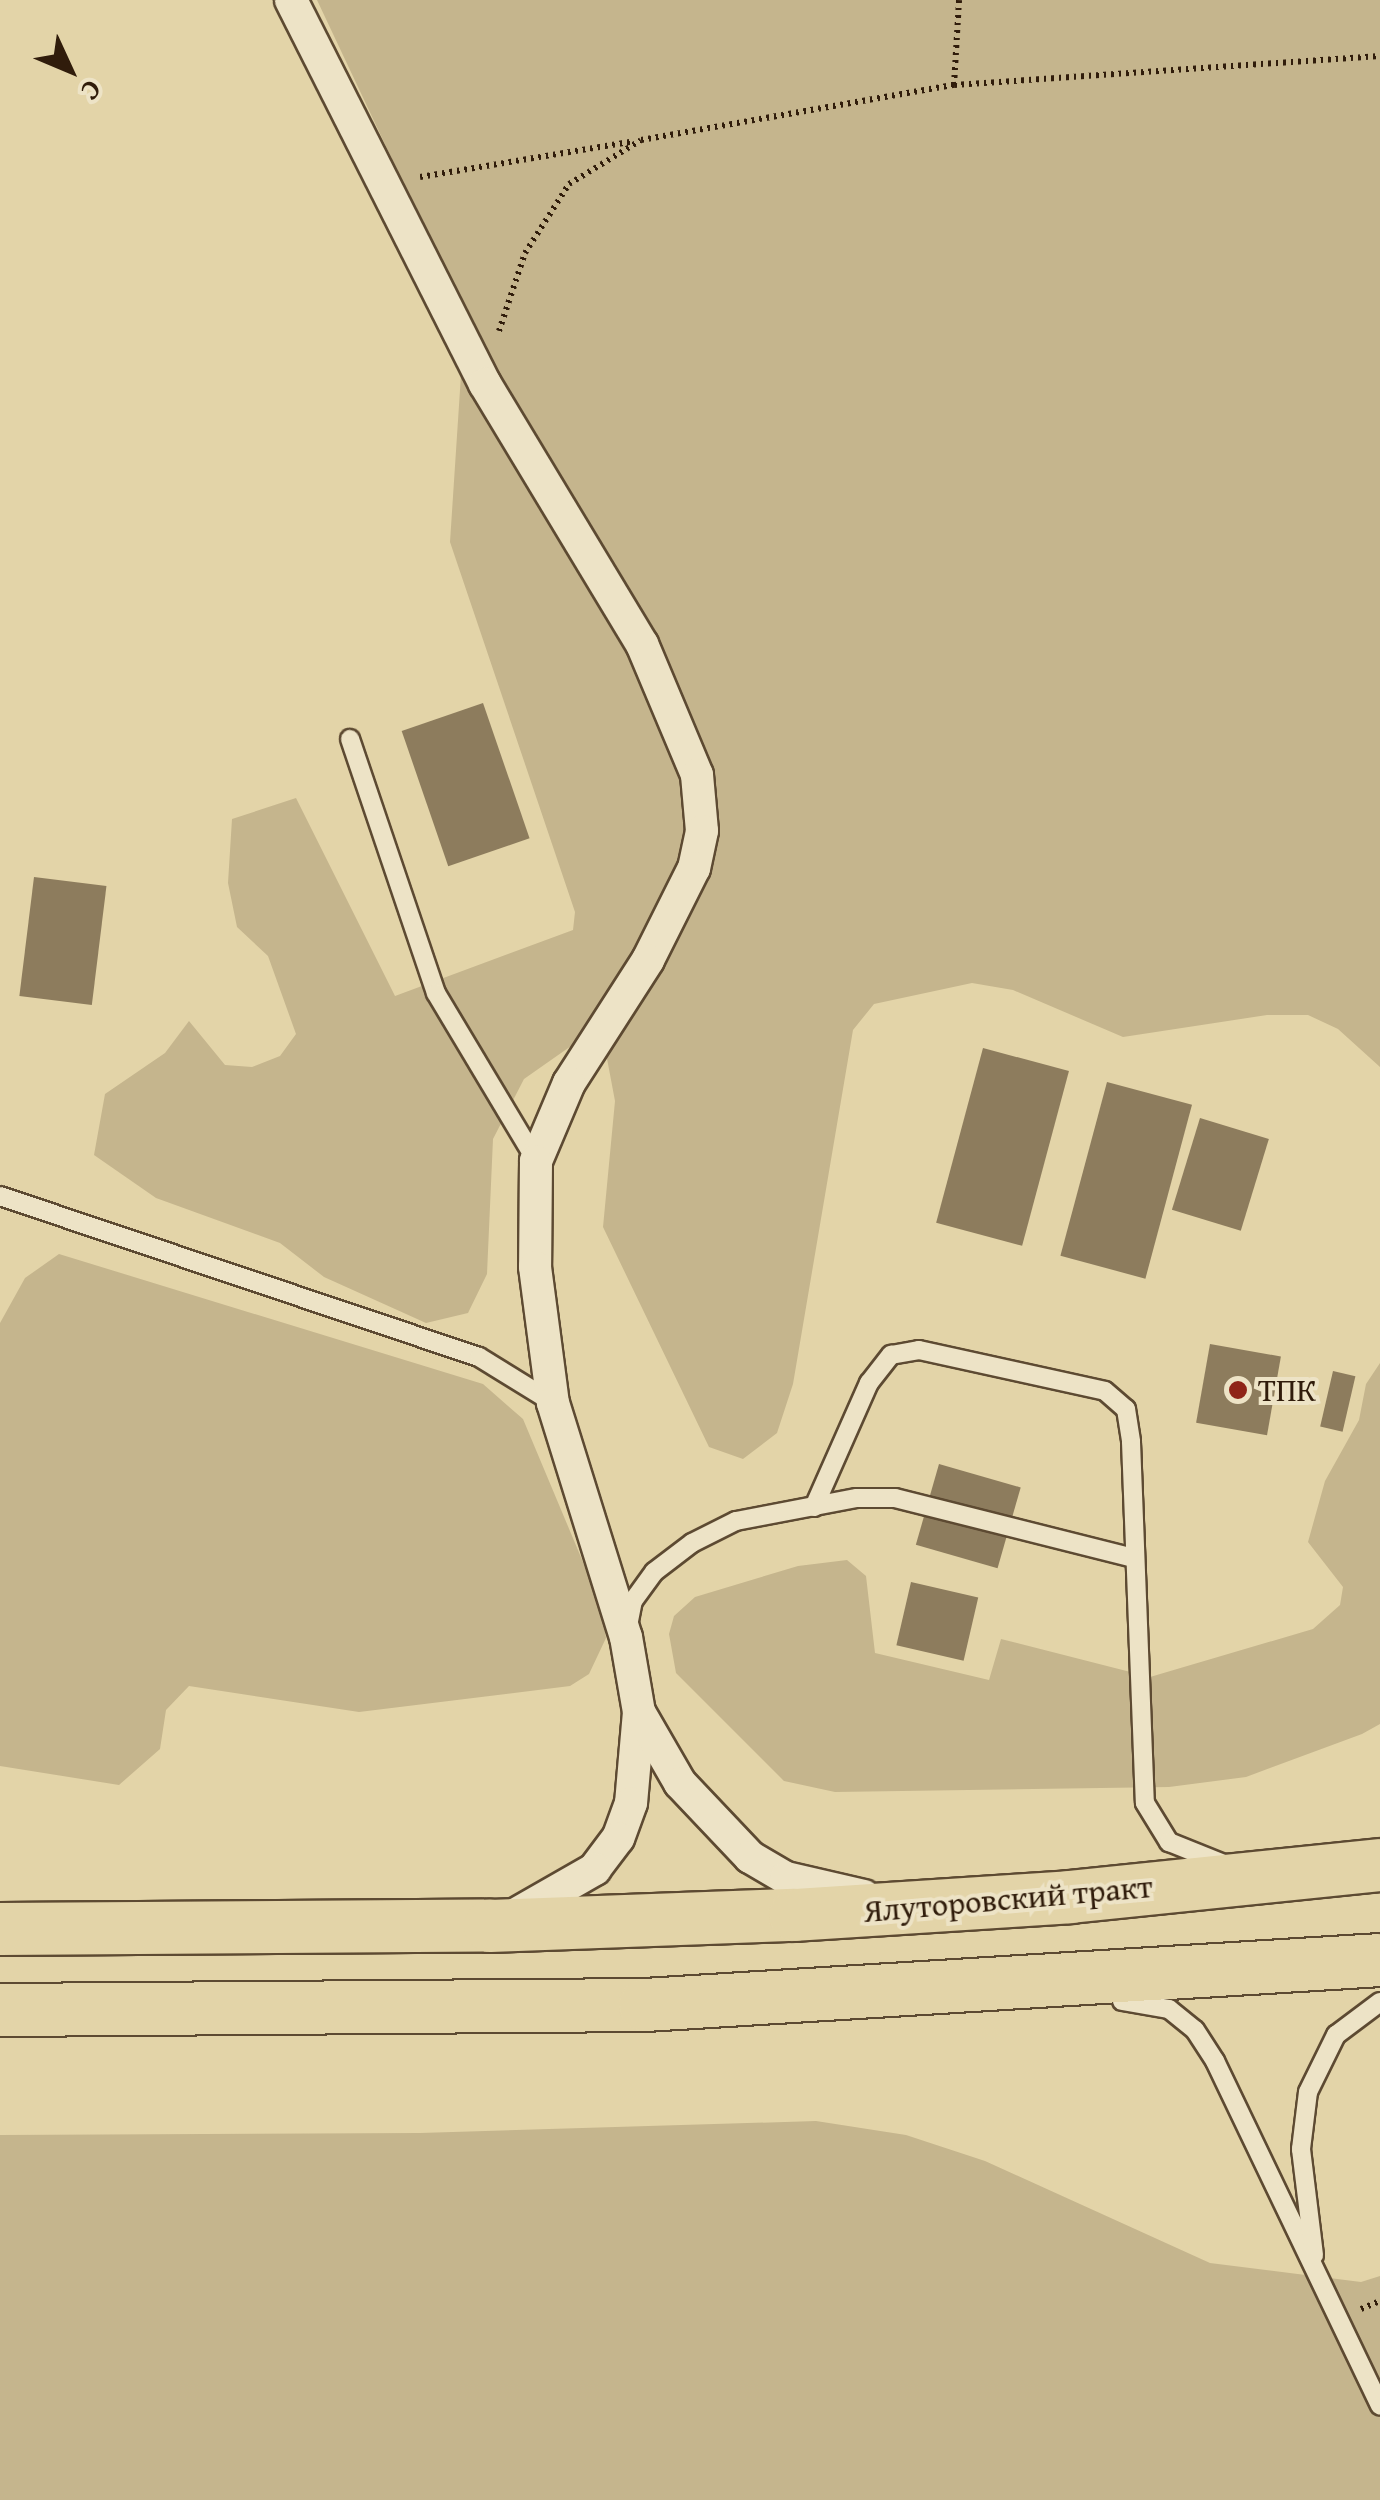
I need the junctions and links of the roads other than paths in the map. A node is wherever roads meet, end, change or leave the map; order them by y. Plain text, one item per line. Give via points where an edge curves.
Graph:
1 (292, 0) edge
2 (350, 739) dead end
3 (536, 1160) junction
4 (0, 1196) edge
5 (553, 1402) junction
6 (814, 1506) junction
7 (1132, 1558) junction
8 (626, 1636) junction
9 (639, 1712) junction
10 (1380, 1845) edge
11 (1380, 1864) edge
12 (1286, 1874) junction
13 (925, 1906) junction
14 (490, 1926) junction
15 (0, 1929) edge
16 (1380, 1964) edge
17 (1380, 2002) edge
18 (1091, 2003) dead end
19 (646, 2005) junction
20 (0, 2010) edge
21 (836, 2014) dead end
22 (1316, 2275) junction
23 (1380, 2405) edge

1 - 3 street via 485,384 642,644 697,775 702,831 673,915 569,1082
2 - 3 lane via 436,993
3 - 5 street via 535,1267
4 - 5 lane via 479,1357
5 - 8 street
6 - 7 lane via 895,1498
6 - 7 lane via 869,1383 891,1355 918,1350 1105,1390 1126,1409
6 - 8 lane via 736,1521 692,1543 654,1572 634,1600
7 - 12 lane via 1150,1818 1180,1849
8 - 9 street
9 - 13 street via 680,1783 750,1857 786,1878
9 - 14 street via 631,1803 618,1838 563,1892
10 - 12 main road
11 - 12 main road, Ялуторовский тракт
12 - 13 main road, Ялуторовский тракт
13 - 14 main road, Ялуторовский тракт
14 - 15 main road, Ялуторовский тракт
16 - 19 main road
17 - 22 lane via 1336,2035 1308,2092 1301,2149
18 - 22 lane via 1145,2001 1195,2030
19 - 20 main road
19 - 21 lane
22 - 23 lane

